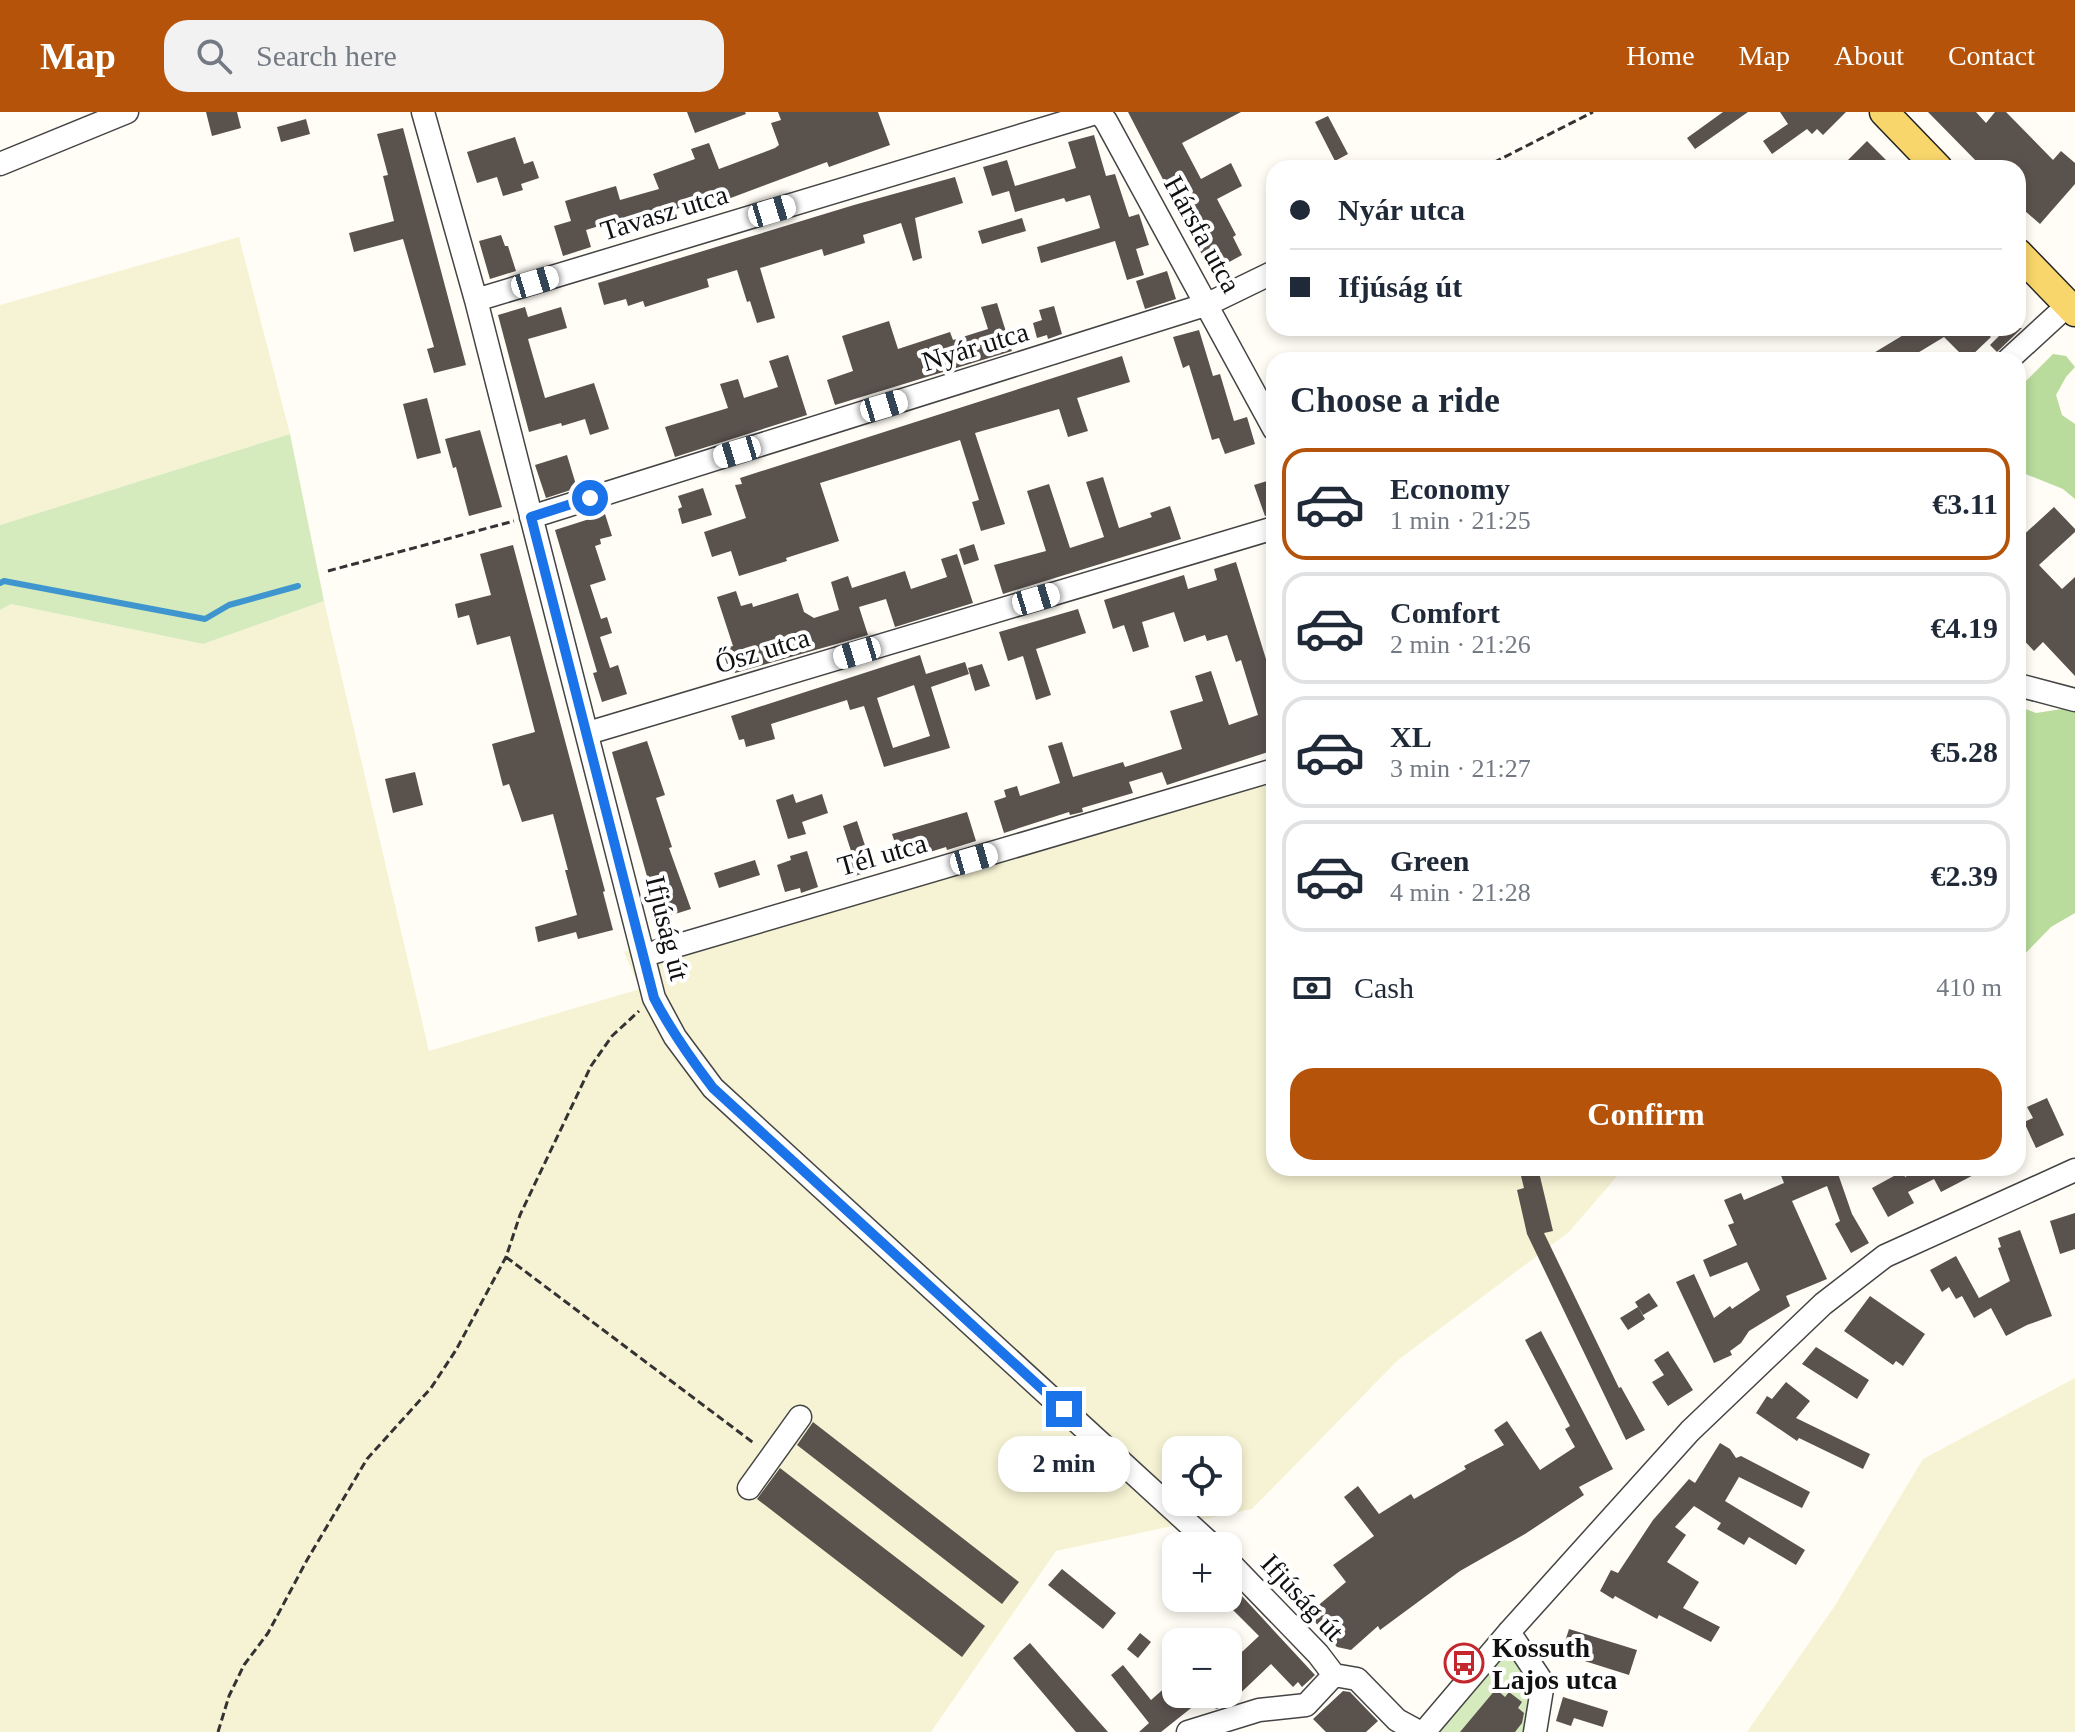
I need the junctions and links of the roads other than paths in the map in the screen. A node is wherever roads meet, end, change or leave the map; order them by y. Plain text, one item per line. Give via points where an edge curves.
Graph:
1 (127, 112) edge
2 (423, 112) edge
3 (1099, 112) edge
4 (1884, 112) edge
5 (1930, 160) edge
6 (0, 164) edge
7 (2026, 261) edge
8 (1266, 276) edge
9 (476, 300) junction
10 (1208, 304) junction
11 (2072, 309) edge
12 (2018, 352) edge
13 (1266, 414) edge
14 (531, 517) junction
15 (1266, 530) edge
16 (2026, 687) edge
17 (2075, 700) edge
18 (588, 733) junction
19 (1266, 772) edge
20 (645, 955) junction
21 (2075, 1170) edge
22 (800, 1417) dead end
23 (749, 1488) dead end
24 (1198, 1532) edge
25 (1242, 1575) edge
26 (1509, 1632) junction
27 (1334, 1675) junction
28 (1391, 1726) edge
29 (1188, 1732) edge
30 (1421, 1732) edge
31 (1535, 1732) edge

1 - 6 street
2 - 9 street, Ifjúság út
3 - 9 street, Tavasz utca
3 - 10 street, Hársfa utca
4 - 5 main road
7 - 11 main road
8 - 10 street, Nyár utca
9 - 14 street, Ifjúság út
10 - 13 street, Hársfa utca
10 - 14 street, Nyár utca
11 - 12 street
14 - 18 street, Ifjúság út
15 - 18 street, Ősz utca
16 - 17 street
18 - 20 street, Ifjúság út
19 - 20 street, Tél utca
20 - 24 street, Ifjúság út via 654,998 713,1088
21 - 26 street via 1885,1256 1823,1304 1690,1431
22 - 23 street
25 - 27 street, Ifjúság út
26 - 30 street
26 - 31 street via 1543,1683
27 - 28 street via 1357,1679
27 - 29 street via 1306,1705 1259,1710
28 - 30 street

